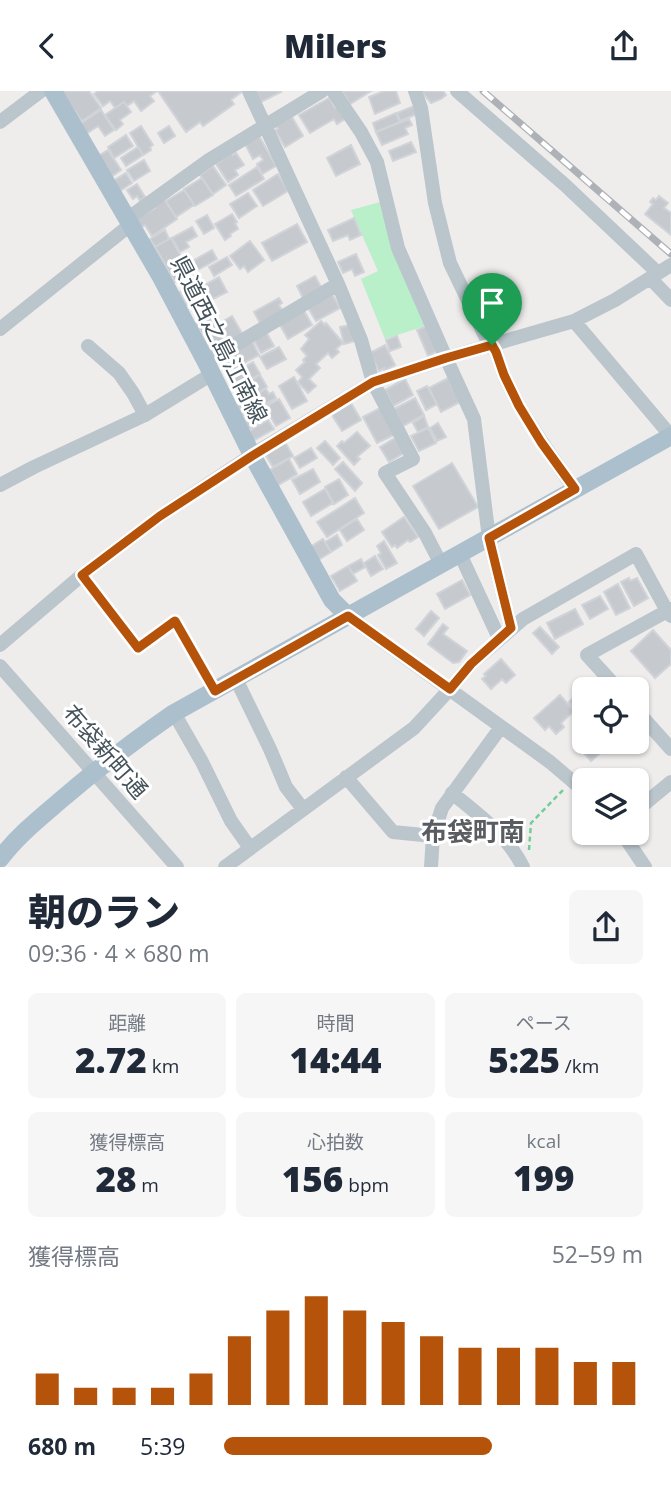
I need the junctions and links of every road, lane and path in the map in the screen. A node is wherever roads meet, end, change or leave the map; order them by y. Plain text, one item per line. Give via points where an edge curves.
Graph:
1 (41, 91) edge
2 (53, 91) edge
3 (249, 91) edge
4 (322, 91) edge
5 (333, 91) edge
6 (415, 91) edge
7 (457, 91) edge
8 (0, 122) edge
9 (265, 125) junction
10 (128, 222) junction
11 (671, 265) edge
12 (654, 276) junction
13 (338, 285) junction
14 (671, 300) edge
15 (574, 321) junction
16 (0, 329) edge
17 (492, 345) junction
18 (88, 346) dead end
19 (446, 358) junction
20 (209, 368) junction
21 (373, 382) junction
22 (145, 415) junction
23 (671, 436) edge
24 (252, 456) junction
25 (0, 485) edge
26 (575, 489) junction
27 (489, 538) junction
28 (460, 554) junction
29 (441, 564) junction
30 (82, 575) junction
31 (669, 612) edge
32 (348, 616) junction
33 (505, 633) junction
34 (0, 645) edge
35 (0, 666) edge
36 (607, 677) edge
37 (236, 679) junction
38 (450, 689) junction
39 (215, 691) junction
40 (174, 713) junction
41 (649, 724) edge
42 (501, 727) junction
43 (671, 749) edge
44 (94, 772) junction
45 (346, 777) junction
46 (572, 779) edge
47 (572, 781) edge
48 (671, 782) edge
49 (452, 793) junction
50 (649, 800) edge
51 (303, 809) junction
52 (433, 836) junction
53 (630, 845) edge
54 (250, 848) junction
55 (0, 859) edge
56 (526, 861) edge
57 (177, 866) edge
58 (225, 866) edge
59 (431, 866) edge
60 (645, 866) edge

1 - 8 street
2 - 10 main road, 県道西之島江南線
3 - 9 street
4 - 9 street
5 - 19 street via 377,162 398,248
6 - 17 street via 450,263
7 - 12 street via 565,185
9 - 10 street via 209,160
9 - 13 street
10 - 16 street
10 - 20 main road, 県道西之島江南線
11 - 12 street
12 - 14 street
12 - 15 street
13 - 20 street
13 - 21 street
15 - 17 street
15 - 23 street
17 - 19 street
17 - 26 street via 519,406
18 - 22 street via 119,373
19 - 21 street
19 - 27 street via 474,419
20 - 22 street
20 - 24 main road, 県道西之島江南線
21 - 24 street
21 - 29 street via 413,459 385,473
22 - 25 street
23 - 26 main road
24 - 30 street
24 - 32 main road, 県道西之島江南線 via 332,600
26 - 27 main road
27 - 28 main road
27 - 33 street
28 - 29 main road
28 - 33 street
29 - 32 main road
30 - 34 street
30 - 39 path via 138,648 175,621
31 - 33 street via 636,554
31 - 36 street via 587,655
32 - 37 main road
32 - 38 street
33 - 38 street
35 - 44 street, 布袋新町通
37 - 39 main road
37 - 51 street via 286,787
38 - 42 street
38 - 45 street via 414,728
39 - 40 main road
40 - 44 main road
40 - 54 street
41 - 43 street
42 - 46 street
42 - 49 street
44 - 55 main road
44 - 57 street, 布袋新町通
45 - 51 street
45 - 52 street via 393,832
47 - 56 path via 531,823
48 - 50 street
49 - 52 street
49 - 56 street
51 - 54 street
52 - 59 street
53 - 60 street
54 - 58 street

